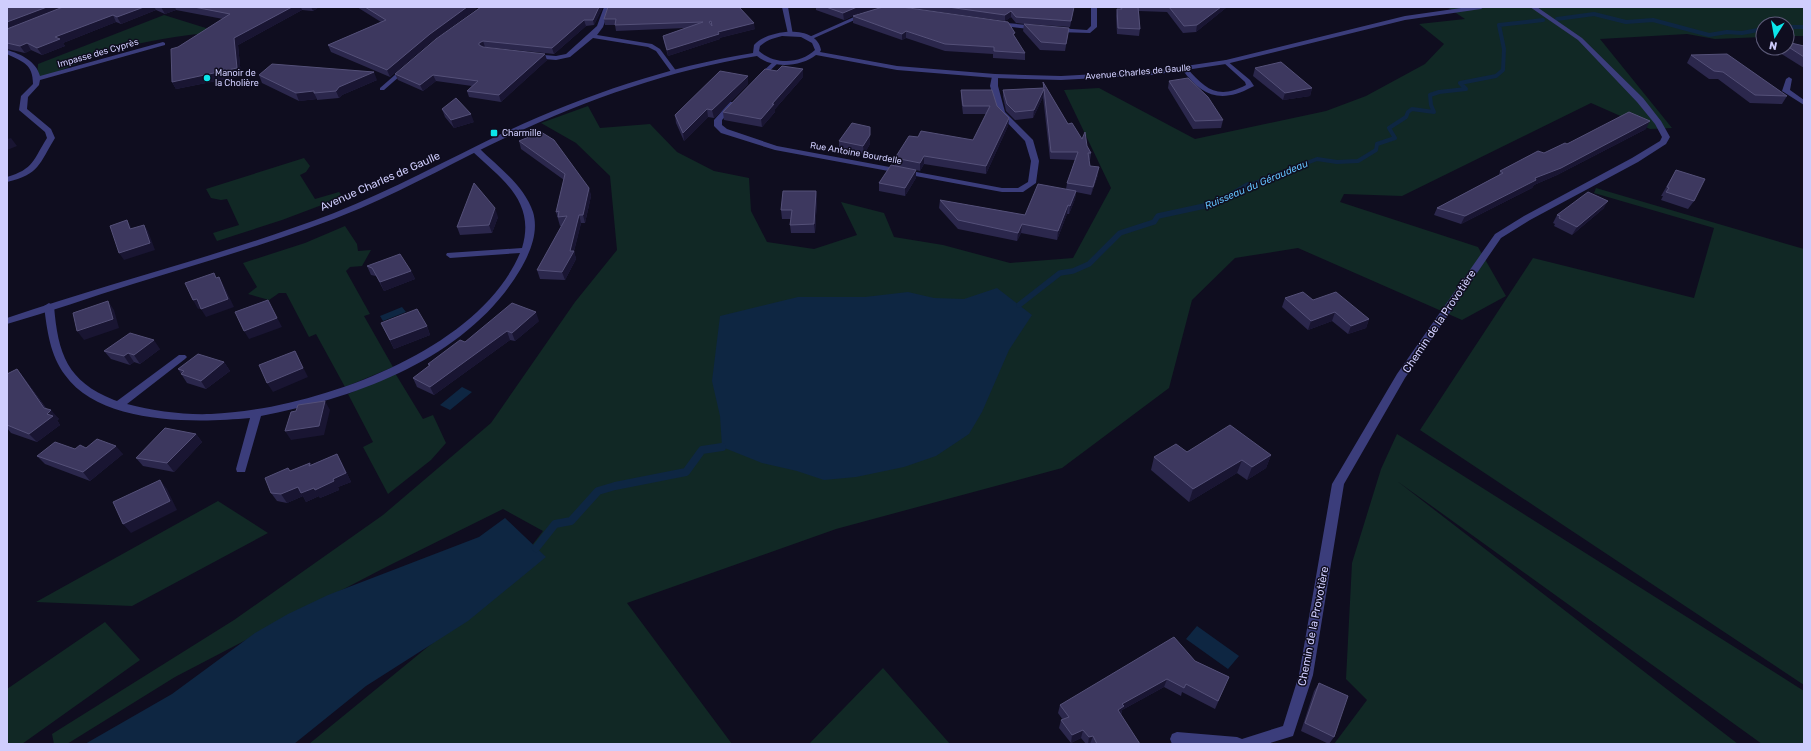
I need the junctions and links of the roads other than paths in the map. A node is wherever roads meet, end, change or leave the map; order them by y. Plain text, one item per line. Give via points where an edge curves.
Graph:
1 (607, 7) edge
2 (784, 7) edge
3 (1094, 7) edge
4 (1481, 7) edge
5 (1533, 7) edge
6 (870, 12) edge
7 (989, 23) edge
8 (1043, 29) edge
9 (1051, 30) edge
10 (791, 34) junction
11 (592, 36) junction
12 (810, 38) junction
13 (163, 44) dead end
14 (7, 52) edge
15 (815, 53) junction
16 (758, 54) junction
17 (528, 55) edge
18 (776, 62) junction
19 (1226, 62) junction
20 (411, 64) edge
21 (1185, 68) junction
22 (674, 72) junction
23 (994, 76) junction
24 (37, 78) junction
25 (1789, 79) dead end
26 (749, 88) edge
27 (382, 89) dead end
28 (739, 98) edge
29 (1804, 103) edge
30 (476, 150) junction
31 (7, 180) edge
32 (526, 250) junction
33 (450, 255) dead end
34 (49, 306) junction
35 (7, 321) edge
36 (182, 357) dead end
37 (118, 406) junction
38 (257, 413) junction
39 (241, 469) dead end
40 (1177, 738) dead end
41 (1237, 744) edge
42 (1246, 744) edge

1 - 11 street via 600,27
2 - 10 street
3 - 9 street via 1094,27 1088,32
4 - 19 street, Avenue Charles de Gaulle via 1385,22
5 - 42 street, Chemin de la Provotière via 1580,39 1640,100 1666,137 1663,142 1635,160 1498,236 1442,315 1401,376 1338,484 1306,675 1288,730
6 - 12 street
7 - 8 street
10 - 12 street
10 - 16 street via 776,35 763,40 756,47
11 - 17 street via 568,56 556,58
11 - 22 street via 650,45 658,50
12 - 15 street via 818,46
13 - 24 street, Impasse des Cyprès
14 - 24 street via 31,64 38,73
15 - 18 street via 798,61
15 - 23 street, Avenue Charles de Gaulle via 897,68
16 - 18 street
16 - 22 street, Avenue Charles de Gaulle
18 - 26 street
19 - 21 street, Avenue Charles de Gaulle
19 - 21 street via 1248,81 1250,86 1225,93 1212,92 1202,88
20 - 27 street
21 - 23 street, Avenue Charles de Gaulle via 1152,73 1078,77
22 - 30 street, Avenue Charles de Gaulle via 609,92 560,111
23 - 28 street, Rue Antoine Bourdelle via 994,86 1002,113 1028,140 1035,161 1032,183 1020,190 1002,190 775,148 724,131 718,126 718,120
24 - 31 street via 37,84 25,96 23,110 48,131 51,138 37,164 27,173
25 - 29 street via 1786,91
30 - 32 street via 521,195 529,213 531,228
30 - 34 street, Avenue Charles de Gaulle via 337,215 252,245
32 - 33 street
32 - 38 street via 515,272 492,303 436,348 370,382 340,393
34 - 35 street, Avenue Charles de Gaulle
34 - 37 street via 50,324 64,367 74,381 91,393
36 - 37 street
37 - 38 street via 156,416 237,416
38 - 39 street
40 - 41 street

